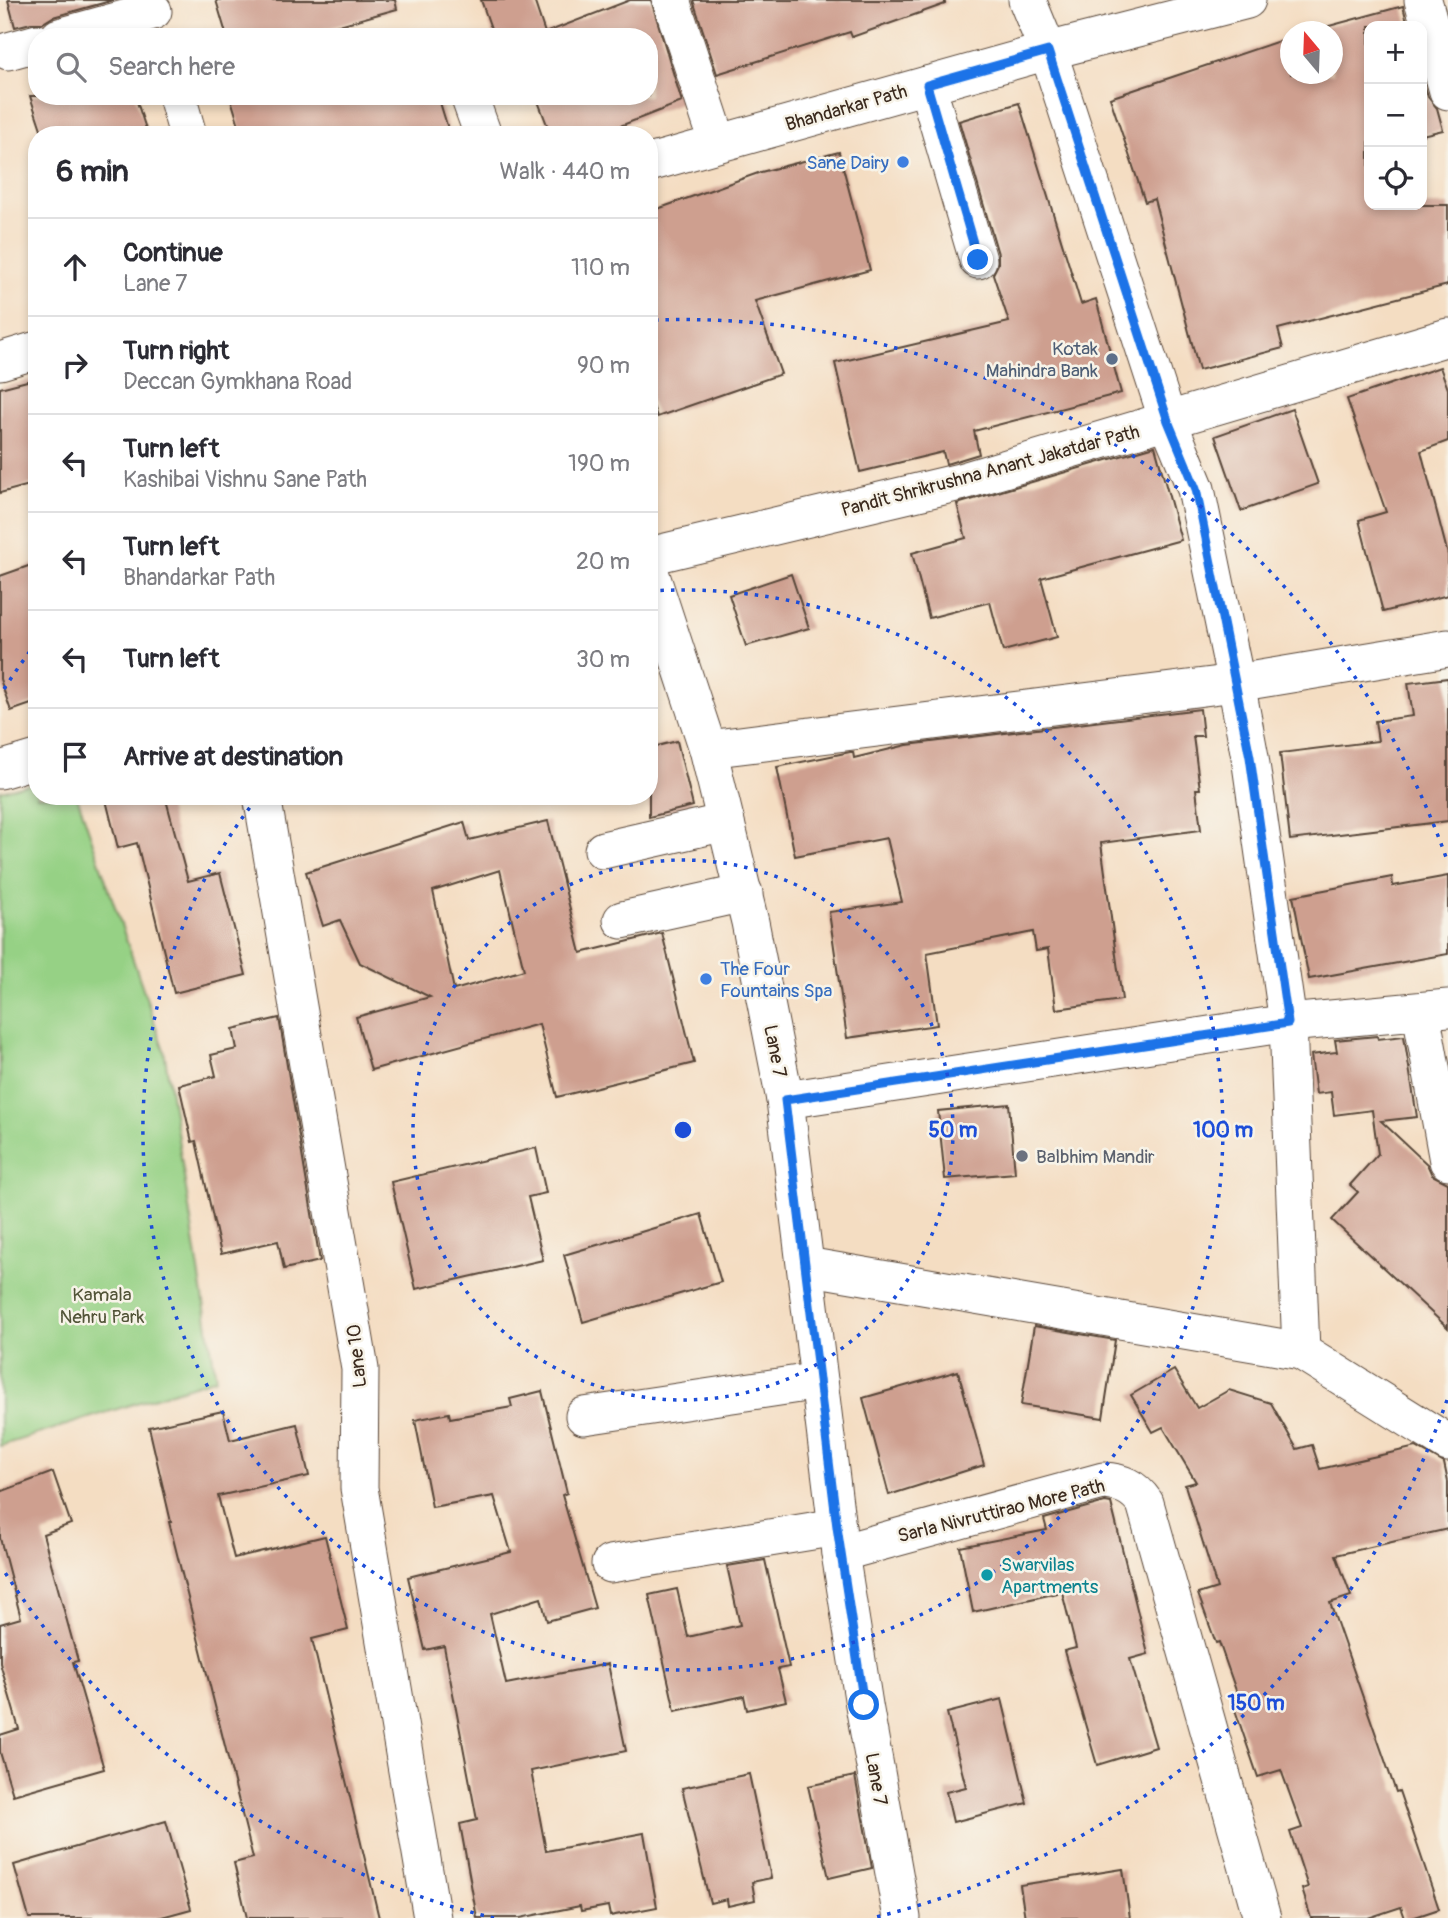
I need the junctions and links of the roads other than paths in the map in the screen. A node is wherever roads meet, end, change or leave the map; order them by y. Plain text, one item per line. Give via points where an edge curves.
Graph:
1 (671, 0) edge
2 (1027, 0) edge
3 (1247, 0) edge
4 (1423, 0) edge
5 (154, 16) edge
6 (100, 28) edge
7 (1048, 51) junction
8 (927, 85) junction
9 (1448, 91) edge
10 (180, 105) edge
11 (473, 105) edge
12 (185, 126) edge
13 (480, 126) edge
14 (718, 143) junction
15 (658, 160) edge
16 (978, 260) dead end
17 (1448, 337) edge
18 (28, 353) edge
19 (0, 361) edge
20 (1168, 421) junction
21 (658, 554) edge
22 (658, 614) edge
23 (1448, 648) edge
24 (1236, 682) junction
25 (708, 749) junction
26 (28, 762) edge
27 (0, 769) edge
28 (264, 805) edge
29 (726, 822) junction
30 (603, 850) dead end
31 (744, 893) junction
32 (622, 920) dead end
33 (1435, 1010) edge
34 (1288, 1023) junction
35 (785, 1100) junction
36 (1448, 1161) edge
37 (806, 1266) junction
38 (1301, 1351) junction
39 (819, 1381) junction
40 (584, 1416) dead end
41 (1448, 1443) edge
42 (839, 1540) junction
43 (610, 1564) dead end
44 (432, 1918) edge
45 (902, 1918) edge
46 (1262, 1918) edge

1 - 14 street
2 - 7 street
3 - 7 street, Bhandarkar Path
4 - 9 street
5 - 6 street
7 - 8 street, Bhandarkar Path
7 - 20 street
8 - 14 street, Bhandarkar Path
8 - 16 street
10 - 12 street
11 - 13 street
14 - 15 street, Bhandarkar Path
17 - 20 street, Pandit Shrikrushna Anant Jakatdar Path
18 - 19 street
20 - 21 street, Pandit Shrikrushna Anant Jakatdar Path via 960,482
20 - 24 street via 1196,489
22 - 25 street, Lane 7
23 - 24 street
24 - 25 street
24 - 34 street
25 - 29 street, Lane 7
26 - 27 street
28 - 44 street, Lane 10 via 360,1369 359,1488
29 - 30 street
29 - 31 street, Lane 7
31 - 32 street
31 - 35 street, Lane 7
33 - 34 street
33 - 36 street
34 - 35 street
34 - 38 street
35 - 37 street, Lane 7
37 - 38 street
37 - 39 street, Lane 7
38 - 41 street
39 - 40 street
39 - 42 street, Lane 7
42 - 43 street
42 - 45 street, Lane 7
42 - 46 street, Sarla Nivruttirao More Path via 1103,1481 1138,1493 1145,1503

